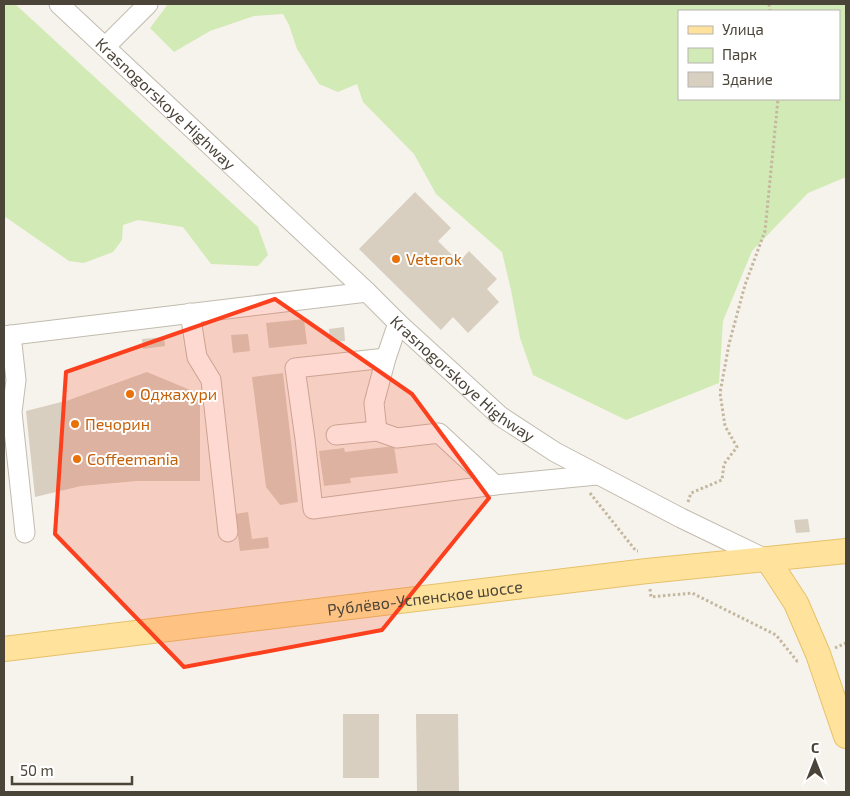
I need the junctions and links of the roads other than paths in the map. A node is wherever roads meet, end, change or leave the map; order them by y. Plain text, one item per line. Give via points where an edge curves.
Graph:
1 (59, 4) edge
2 (148, 4) edge
3 (105, 47) junction
4 (367, 292) junction
5 (190, 313) junction
6 (398, 323) junction
7 (7, 335) edge
8 (386, 358) junction
9 (377, 431) junction
10 (336, 435) dead end
11 (592, 482) junction
12 (495, 485) junction
13 (228, 532) dead end
14 (25, 533) dead end
15 (846, 551) edge
16 (768, 560) junction
17 (4, 649) edge
18 (846, 736) edge

1 - 3 street, Krasnogorskoye Highway
2 - 3 street
3 - 4 street, Krasnogorskoye Highway
4 - 5 street
4 - 6 street, Krasnogorskoye Highway
5 - 7 street
5 - 13 street via 197,357 211,380
6 - 8 street
6 - 11 street, Krasnogorskoye Highway via 500,416 555,452
7 - 14 street via 16,380 12,412
8 - 9 street via 374,403
8 - 12 street via 295,368 313,509
9 - 10 street
9 - 12 street via 398,438 439,433
11 - 12 street
11 - 16 street, Krasnogorskoye Highway via 681,518
15 - 16 main road, Рублёво-Успенское шоссе
16 - 17 main road, Рублёво-Успенское шоссе via 647,571
16 - 18 main road via 800,612

